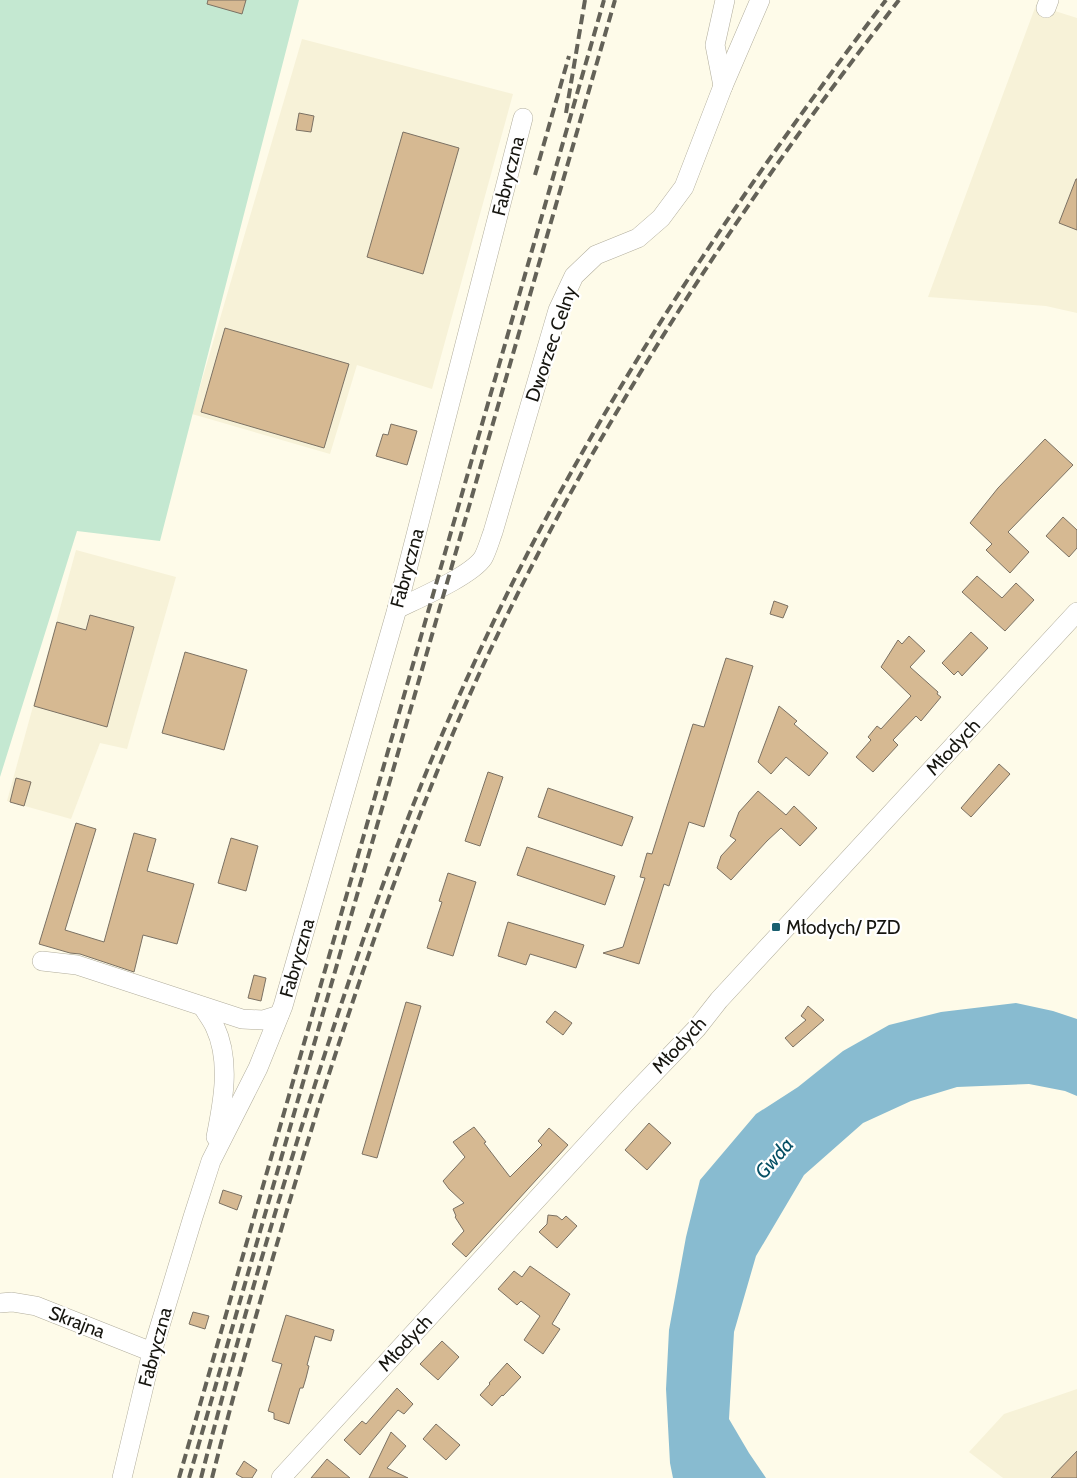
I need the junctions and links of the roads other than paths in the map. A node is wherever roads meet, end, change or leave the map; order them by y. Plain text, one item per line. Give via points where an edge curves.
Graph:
1 (724, 0) edge
2 (760, 0) edge
3 (723, 86) junction
4 (523, 118) dead end
5 (397, 608) junction
6 (1077, 612) edge
7 (42, 961) dead end
8 (203, 1007) junction
9 (280, 1015) junction
10 (211, 1161) junction
11 (0, 1303) edge
12 (152, 1352) junction
13 (122, 1478) edge
14 (281, 1478) edge

1 - 3 street via 715,45
2 - 3 street, Dworzec Celny
3 - 5 street, Dworzec Celny via 684,187 662,218 638,238 596,255 574,276 558,310 483,558 446,584
4 - 5 street, Fabryczna
5 - 9 street, Fabryczna
6 - 14 street, Młodych
7 - 8 street, Fabryczna via 77,965
8 - 9 street, Fabryczna via 242,1019 263,1020
8 - 10 street, Fabryczna via 215,1028 224,1066
9 - 10 street, Fabryczna via 258,1068
10 - 12 street, Fabryczna
11 - 12 street, Skrajna via 36,1306
12 - 13 street, Fabryczna

